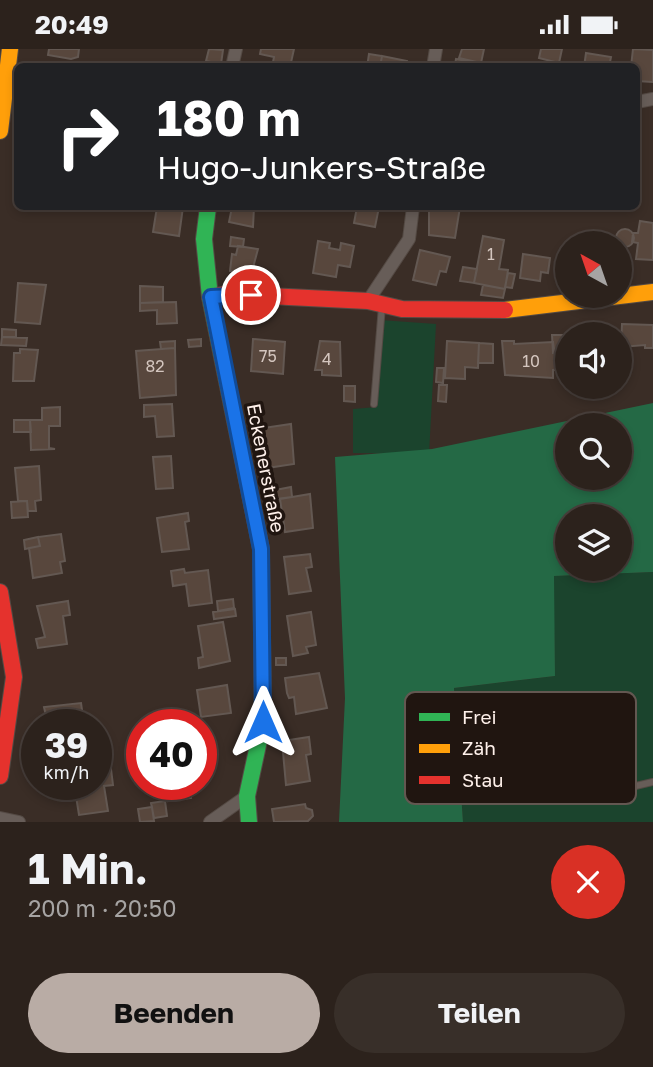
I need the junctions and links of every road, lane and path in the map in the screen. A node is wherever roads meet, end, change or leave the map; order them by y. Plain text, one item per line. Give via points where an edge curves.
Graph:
1 (10, 49) edge
2 (0, 131) edge
3 (208, 210) edge
4 (413, 210) edge
5 (653, 292) edge
6 (211, 297) junction
7 (375, 303) junction
8 (374, 404) dead end
9 (0, 592) edge
10 (0, 776) edge
11 (247, 796) junction
12 (0, 818) edge
13 (19, 822) edge
14 (211, 822) edge
15 (249, 822) edge

1 - 2 street
3 - 6 street, Eckenerstraße via 204,239
4 - 7 street via 409,239
5 - 7 street via 508,310 401,309
6 - 7 street via 228,294
6 - 11 street, Eckenerstraße via 261,549 263,722
7 - 8 lane
9 - 10 street via 14,677
11 - 14 street
11 - 15 street, Eckenerstraße
12 - 13 street

